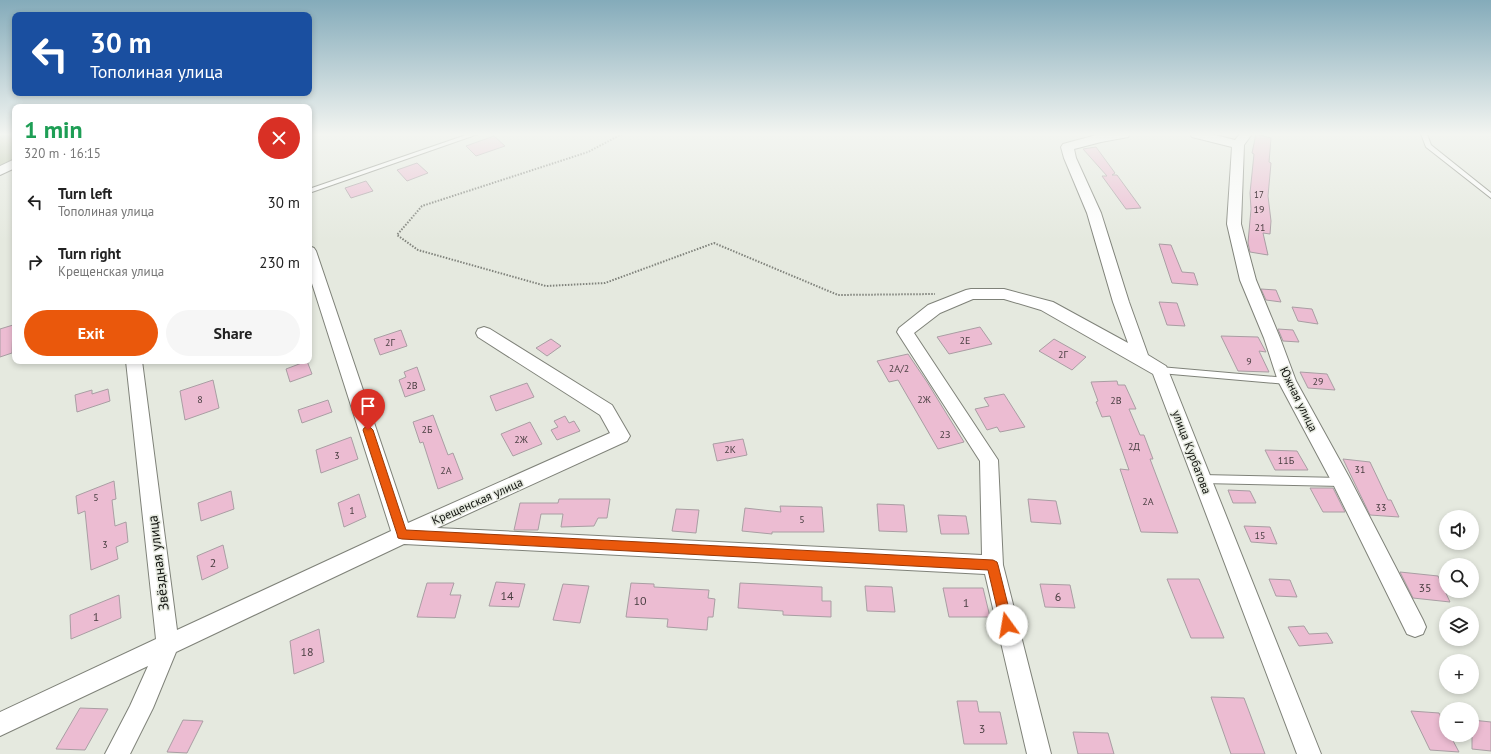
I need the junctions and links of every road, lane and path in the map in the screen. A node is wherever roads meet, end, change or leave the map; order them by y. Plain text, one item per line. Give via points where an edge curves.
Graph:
1 (374, 169) edge
2 (535, 169) edge
3 (1075, 169) edge
4 (1239, 169) edge
5 (1457, 169) edge
6 (312, 191) edge
7 (1491, 196) edge
8 (312, 261) edge
9 (940, 294) dead end
10 (484, 333) dead end
11 (1141, 358) junction
12 (134, 364) edge
13 (1160, 370) junction
14 (1287, 381) junction
15 (1202, 479) junction
16 (1342, 482) junction
17 (402, 534) junction
18 (993, 565) junction
19 (1415, 628) dead end
20 (168, 644) junction
21 (0, 724) edge
22 (117, 754) edge
23 (1039, 754) edge
24 (1309, 754) edge

1 - 6 lane
2 - 9 path via 422,206 397,235 418,250 546,286 605,283 714,243 838,295
3 - 11 street via 1094,213
4 - 14 street, Южная улица via 1234,224 1248,280
5 - 7 lane
8 - 17 street
10 - 17 street, Крещенская улица via 606,410 621,436
11 - 13 street
11 - 18 street via 1047,306 1004,294 972,294 934,309 905,332 988,460
12 - 20 street, Звёздная улица
13 - 14 lane
13 - 15 street, улица Курбатова
14 - 16 street, Южная улица
15 - 16 lane
15 - 24 street, улица Курбатова
16 - 19 street, Южная улица
17 - 18 street
17 - 20 street
18 - 23 street
20 - 21 street
20 - 22 street, Звёздная улица via 151,689

